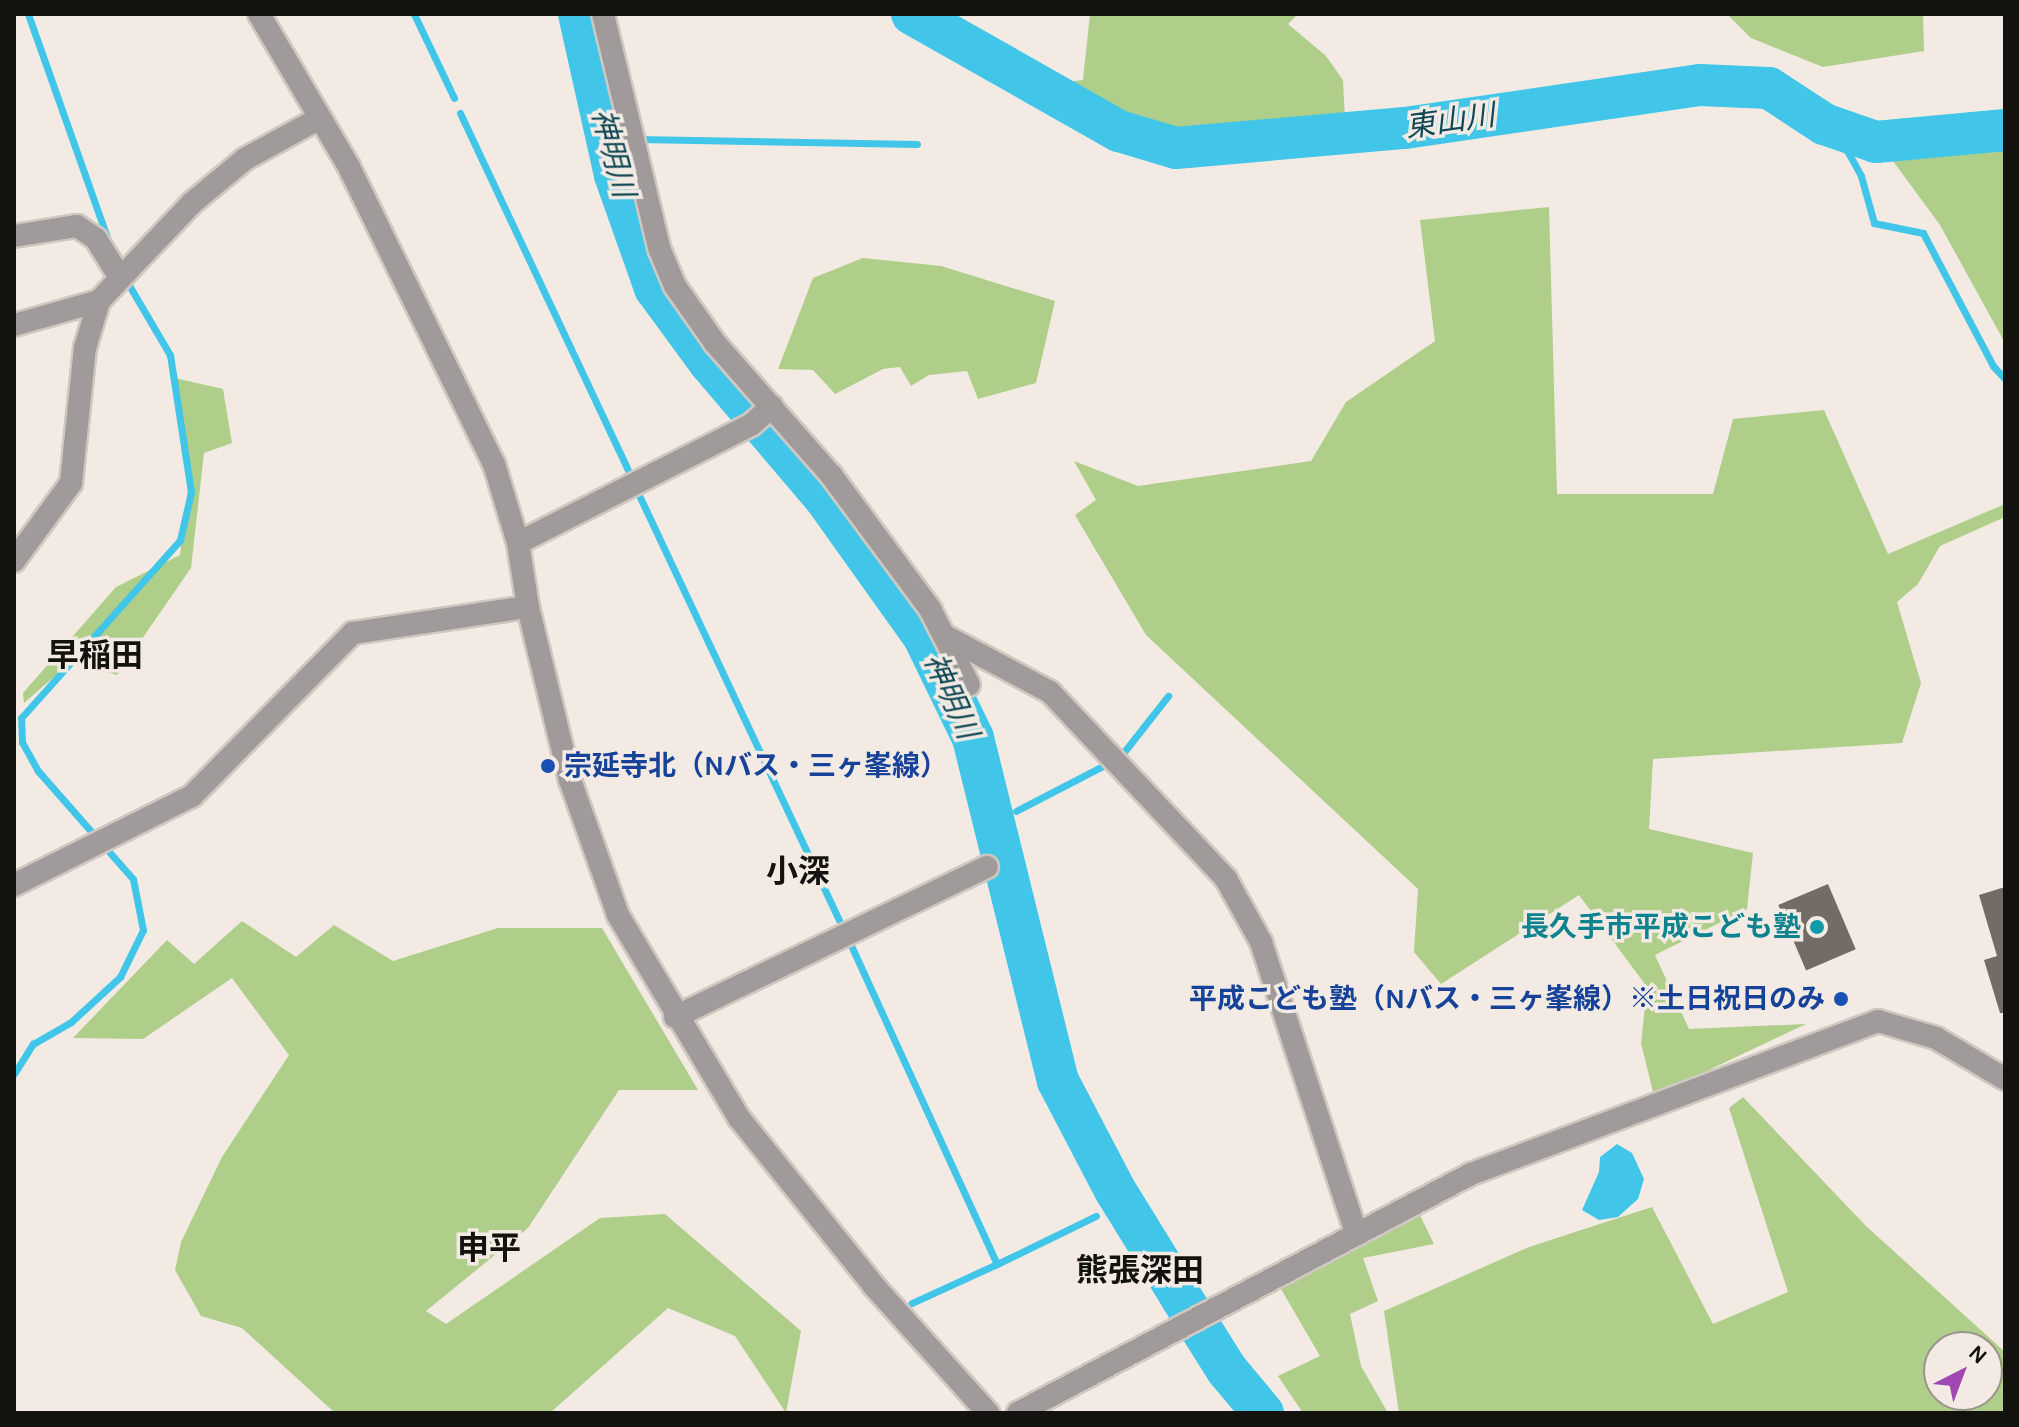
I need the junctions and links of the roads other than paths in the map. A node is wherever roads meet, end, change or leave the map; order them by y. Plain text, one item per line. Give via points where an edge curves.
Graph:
1 (259, 14) edge
2 (603, 14) edge
3 (320, 118) junction
4 (14, 236) edge
5 (119, 276) junction
6 (99, 301) junction
7 (14, 325) edge
8 (771, 407) junction
9 (518, 543) junction
10 (14, 561) edge
11 (528, 607) junction
12 (945, 636) junction
13 (969, 685) dead end
14 (987, 867) dead end
15 (14, 885) edge
16 (675, 1017) junction
17 (2005, 1079) edge
18 (1356, 1233) junction
19 (988, 1413) edge
20 (1018, 1413) edge

1 - 3 street
2 - 8 street via 659,248 675,286 715,343
3 - 5 street via 245,159
3 - 9 street via 459,388 494,464
4 - 5 street via 77,226 96,239
5 - 6 street
6 - 7 street
6 - 10 street via 85,348 71,483
8 - 9 street via 751,425
8 - 12 street via 831,475
9 - 11 street
11 - 15 street via 353,633 192,796
11 - 16 street via 570,780 599,870
12 - 13 street
12 - 18 street via 1050,692 1226,879 1261,942
14 - 16 street
16 - 19 street via 739,1118 874,1286
17 - 18 street via 1936,1038 1878,1021 1471,1174
18 - 20 street

